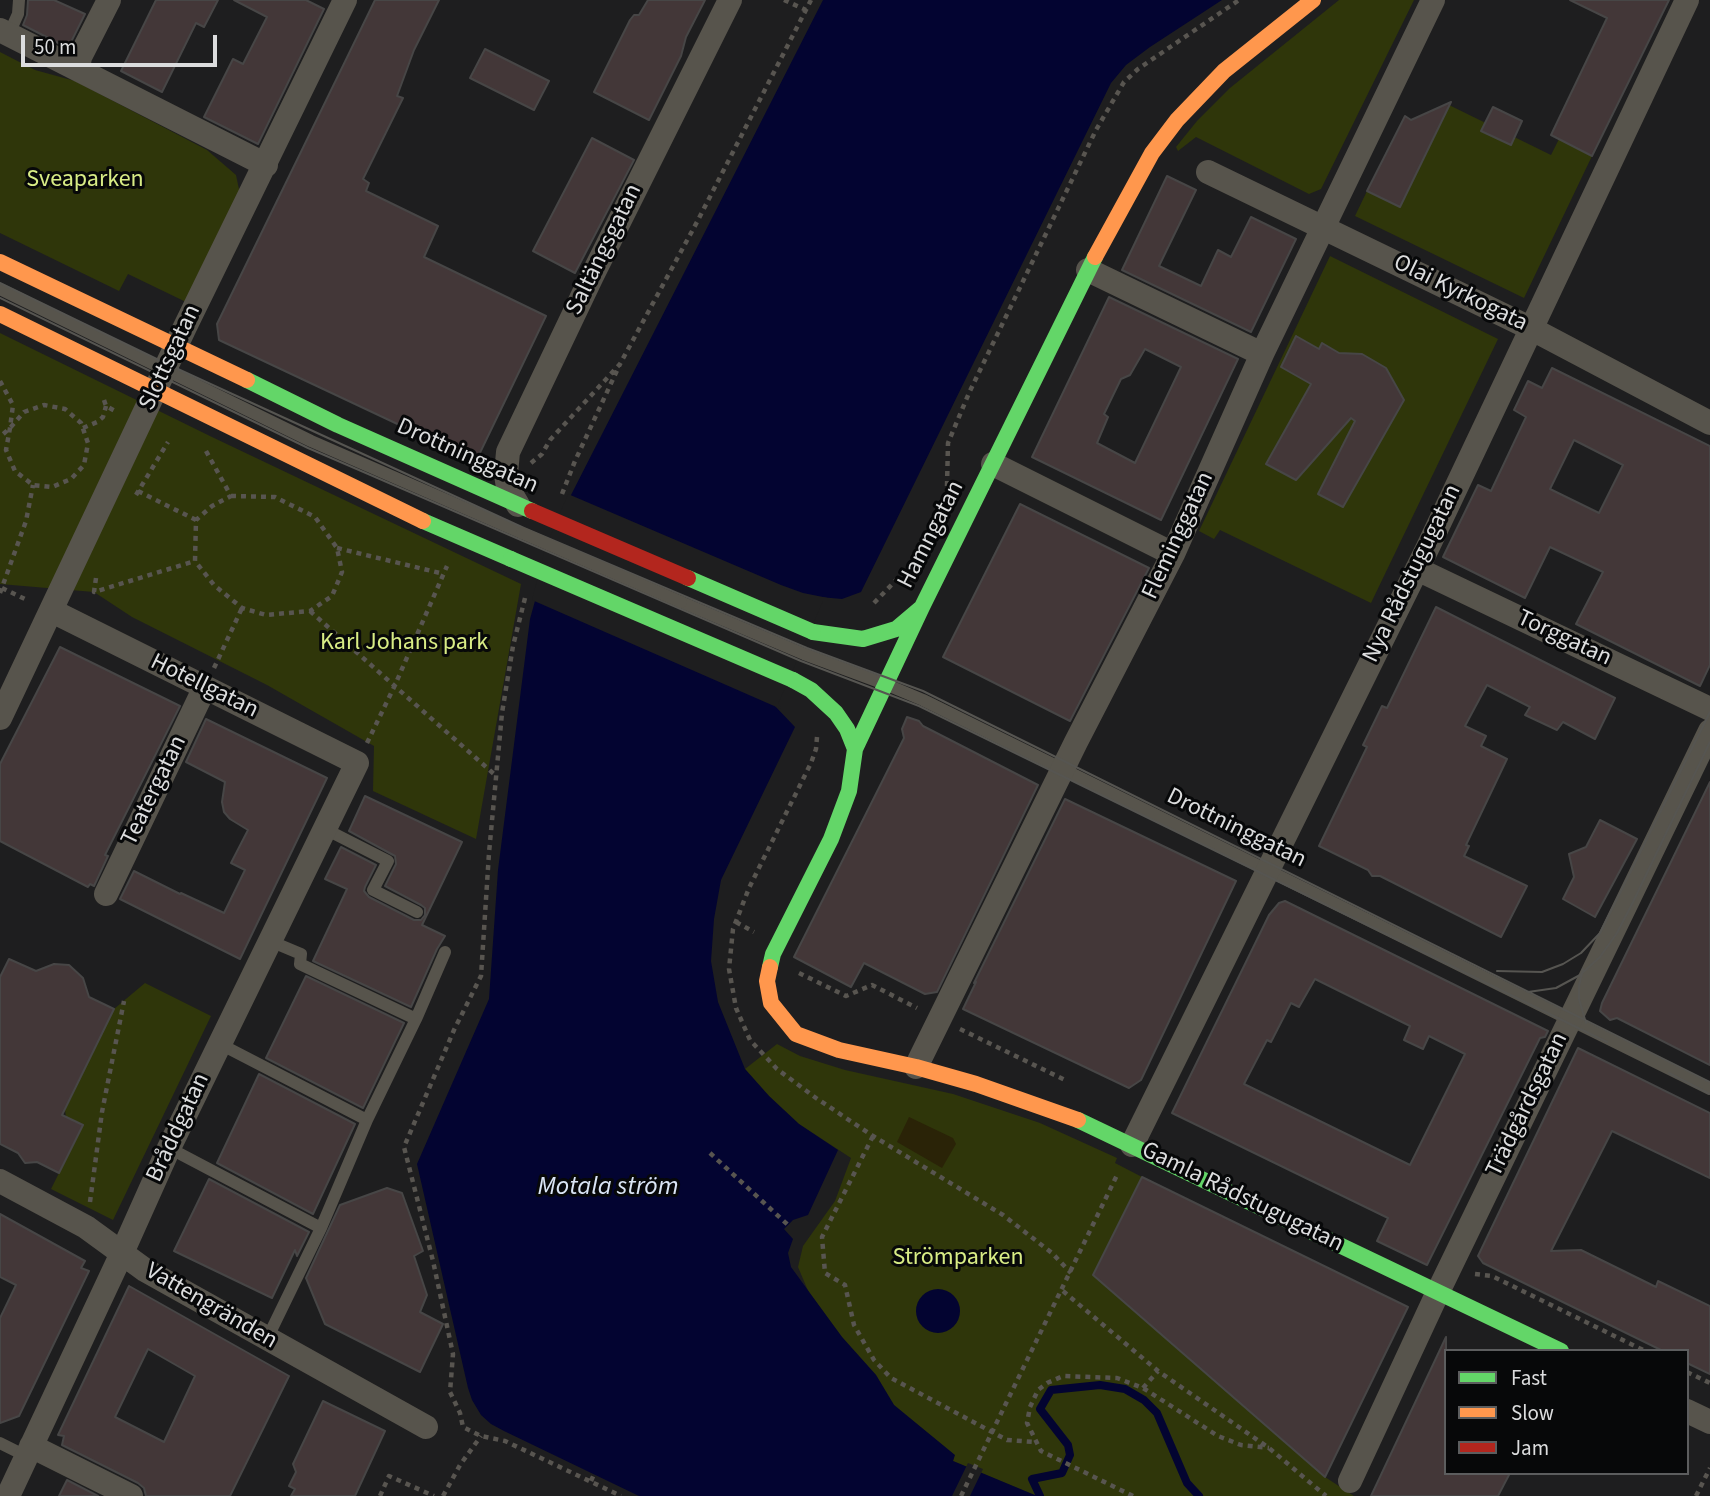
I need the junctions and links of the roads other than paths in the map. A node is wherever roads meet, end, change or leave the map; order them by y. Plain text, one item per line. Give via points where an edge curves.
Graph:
1 (19, 0) edge
2 (109, 0) edge
3 (345, 0) edge
4 (730, 0) edge
5 (1313, 0) edge
6 (1433, 0) edge
7 (1687, 0) edge
8 (2, 32) edge
9 (78, 69) junction
10 (266, 164) junction
11 (1208, 172) dead end
12 (1323, 227) junction
13 (0, 262) edge
14 (1088, 270) junction
15 (0, 289) edge
16 (0, 313) edge
17 (1530, 328) junction
18 (176, 345) junction
19 (1262, 354) junction
20 (159, 381) junction
21 (1710, 422) edge
22 (993, 464) junction
23 (525, 508) junction
24 (1173, 554) junction
25 (1417, 569) junction
26 (922, 607) junction
27 (52, 611) junction
28 (736, 625) junction
29 (794, 677) junction
30 (885, 684) junction
31 (205, 687) junction
32 (1710, 709) edge
33 (0, 718) edge
34 (1710, 730) edge
35 (855, 749) junction
36 (357, 763) joint
37 (1063, 769) junction
38 (325, 828) junction
39 (1268, 866) junction
40 (106, 894) dead end
41 (417, 912) dead end
42 (270, 941) junction
43 (446, 952) dead end
44 (416, 1019) junction
45 (1570, 1019) junction
46 (220, 1044) junction
47 (916, 1068) junction
48 (1710, 1088) edge
49 (367, 1120) junction
50 (1132, 1145) junction
51 (169, 1148) junction
52 (0, 1181) edge
53 (321, 1228) junction
54 (122, 1253) junction
55 (1438, 1292) junction
56 (267, 1339) junction
57 (1557, 1349) edge
58 (1689, 1412) edge
59 (1710, 1422) edge
60 (426, 1427) dead end
61 (0, 1443) edge
62 (29, 1451) junction
63 (1350, 1482) dead end
64 (8, 1496) edge
65 (131, 1496) edge

1 - 8 lane via 13,25
2 - 9 street
3 - 10 street, Slottsgatan
4 - 23 street, Saltängsgatan via 508,452 508,488
5 - 14 street, Hamngatan via 1224,71 1160,141
6 - 12 street, Fleminggatan
7 - 17 street, Nya Rådstugugatan
8 - 9 street
9 - 10 street
10 - 18 street, Slottsgatan
11 - 12 street, Olai Kyrkogata
12 - 17 street, Olai Kyrkogata
12 - 19 street, Fleminggatan
13 - 18 street, Drottninggatan
14 - 19 street
14 - 22 street, Hamngatan
15 - 20 lane, Drottninggatan
16 - 20 street, Drottninggatan
17 - 21 street, Olai Kyrkogata
17 - 25 street, Nya Rådstugugatan
18 - 20 street, Slottsgatan
18 - 23 street, Drottninggatan via 338,425
19 - 24 street, Fleminggatan
20 - 27 street, Slottsgatan via 127,424
20 - 28 lane, Drottninggatan, bridge via 312,441
20 - 29 street, Drottninggatan, bridge via 457,537
22 - 24 street
22 - 26 street, Hamngatan
23 - 26 street, Drottninggatan, bridge via 813,632 863,639 895,629
24 - 37 street, Fleminggatan
25 - 32 street, Torggatan
25 - 39 street, Nya Rådstugugatan
26 - 30 street, Hamngatan
27 - 31 street, Hotellgatan
27 - 33 street, Slottsgatan
28 - 29 lane, Drottninggatan
28 - 30 lane, Drottninggatan
29 - 35 street, Drottninggatan via 836,713
30 - 35 street, Hamngatan
30 - 37 lane, Drottninggatan
31 - 36 street, Hotellgatan
31 - 40 street, Teatergatan
34 - 45 street, Trädgårdsgatan
35 - 47 street, Hamngatan via 849,791 831,839 773,954 767,981 771,1003 796,1034 839,1051
36 - 38 street, Bråddgatan
37 - 39 lane, Drottninggatan
37 - 47 street, Fleminggatan
38 - 41 lane via 387,861 373,890
38 - 42 street, Bråddgatan
39 - 45 lane, Drottninggatan
39 - 50 street, Nya Rådstugugatan
42 - 44 lane via 301,954 300,964
42 - 46 street, Bråddgatan via 236,989
43 - 44 lane
44 - 49 lane
45 - 48 lane, Drottninggatan
45 - 55 street, Trädgårdsgatan
46 - 49 lane
46 - 51 street, Bråddgatan
47 - 50 street, Gamla Rådstugugatan via 1059,1113
49 - 53 lane
50 - 55 street, Gamla Rådstugugatan
51 - 53 lane
51 - 54 street, Bråddgatan
52 - 54 street, Vattengränden via 86,1227
53 - 56 lane
54 - 56 street, Vattengränden
54 - 62 street, Bråddgatan
55 - 57 street, Gamla Rådstugugatan
55 - 63 street, Trädgårdsgatan
56 - 60 street, Vattengränden
58 - 59 street
61 - 62 lane
62 - 64 street, Bråddgatan
62 - 65 street

